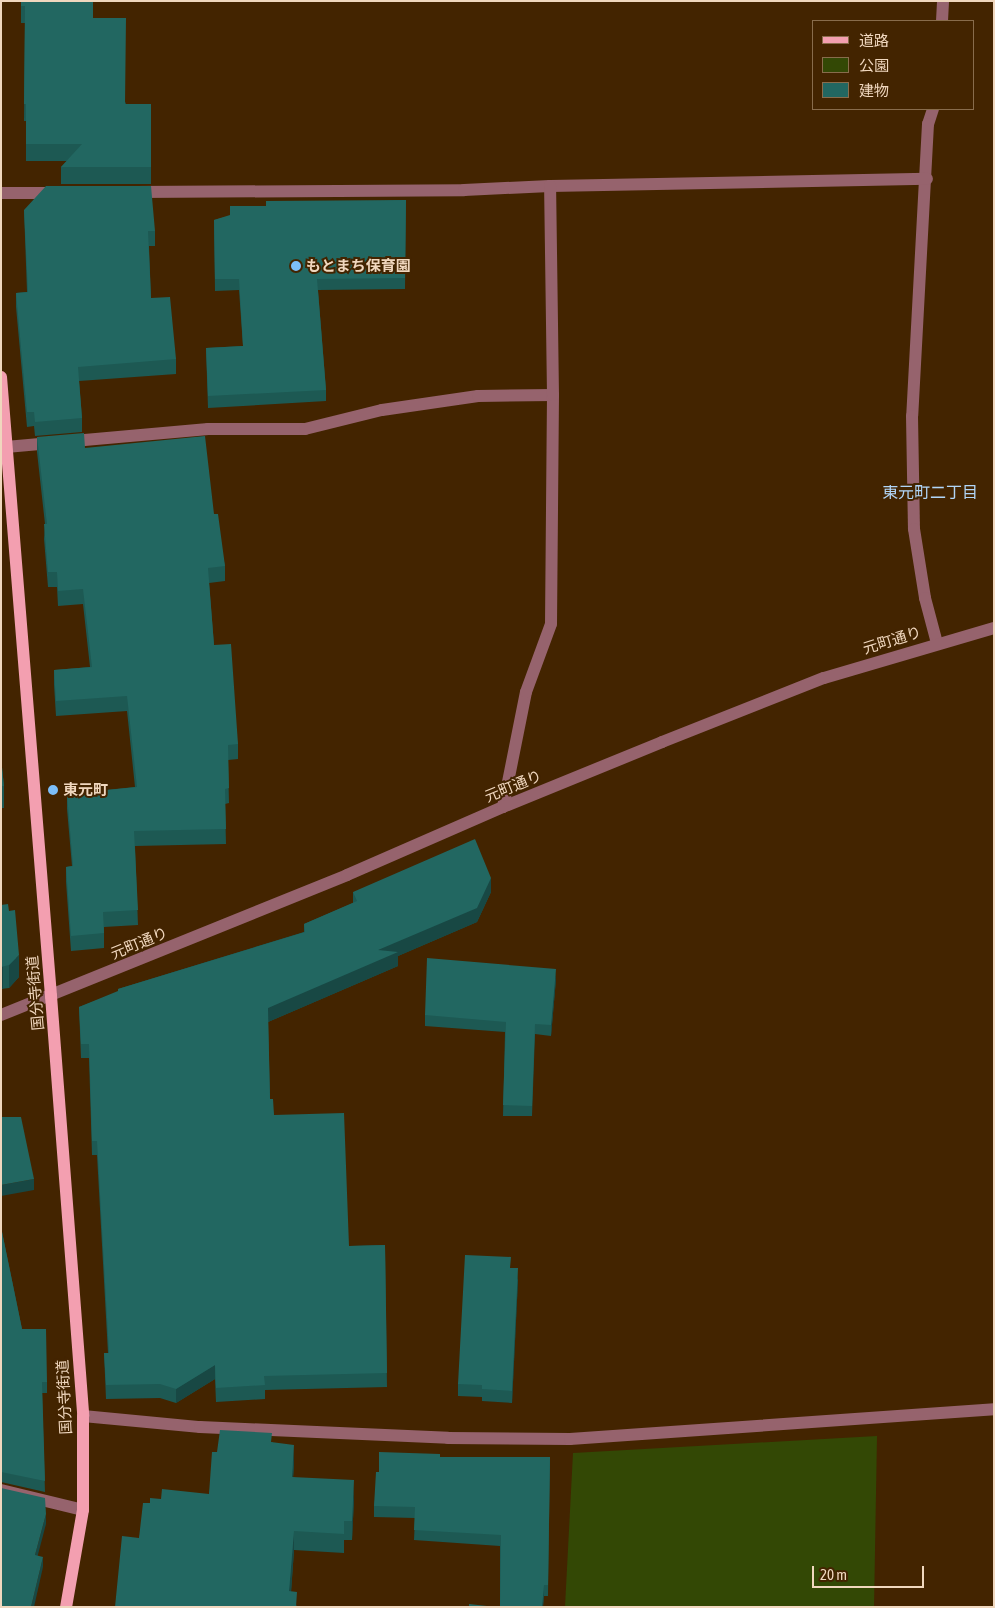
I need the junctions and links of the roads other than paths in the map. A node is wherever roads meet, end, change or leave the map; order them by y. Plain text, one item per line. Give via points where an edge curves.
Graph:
1 (943, 1) edge
2 (942, 20) edge
3 (933, 110) edge
4 (927, 179) junction
5 (550, 186) junction
6 (120, 192) edge
7 (1, 193) edge
8 (70, 193) edge
9 (1, 376) edge
10 (553, 395) junction
11 (6, 447) junction
12 (994, 628) edge
13 (937, 643) junction
14 (504, 807) junction
15 (52, 996) junction
16 (1, 1015) edge
17 (994, 1409) edge
18 (83, 1416) junction
19 (1, 1490) edge
20 (83, 1510) junction
21 (66, 1607) edge

1 - 2 street
3 - 4 street via 928,124
4 - 5 street
4 - 13 street via 912,416 914,520 925,598
5 - 6 street via 464,190
5 - 10 street
7 - 8 street
9 - 11 main road, 国分寺街道
10 - 11 street via 478,396 382,410 305,429 208,429
10 - 14 street via 551,624 526,692
11 - 15 main road, 国分寺街道
12 - 13 street, 元町通り
13 - 14 street, 元町通り via 824,678
14 - 15 street, 元町通り
15 - 16 street, 元町通り
15 - 18 main road, 国分寺街道
17 - 18 street via 570,1439 448,1438 210,1427
18 - 20 main road, 国分寺街道
19 - 20 street
20 - 21 main road, 国分寺街道

